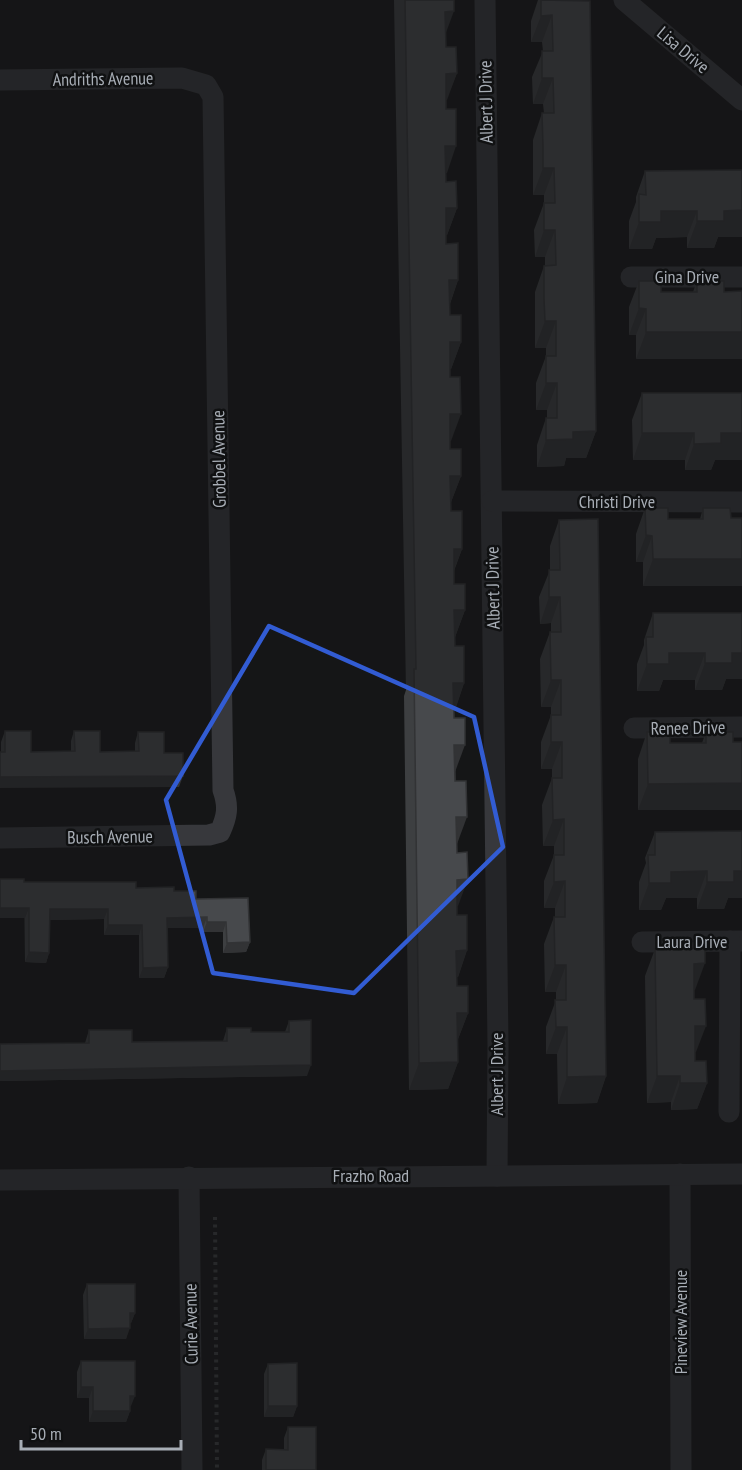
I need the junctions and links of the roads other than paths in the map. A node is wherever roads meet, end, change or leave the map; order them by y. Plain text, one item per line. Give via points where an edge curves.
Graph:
1 (485, 0) edge
2 (624, 0) edge
3 (0, 80) edge
4 (206, 85) joint
5 (742, 100) edge
6 (631, 277) dead end
7 (742, 277) edge
8 (492, 501) junction
9 (742, 502) edge
10 (742, 727) edge
11 (634, 728) dead end
12 (219, 832) joint
13 (0, 838) edge
14 (736, 941) edge
15 (642, 942) dead end
16 (729, 1113) dead end
17 (680, 1174) junction
18 (742, 1174) edge
19 (497, 1176) junction
20 (189, 1177) junction
21 (0, 1180) edge
22 (192, 1470) edge
23 (681, 1470) edge

1 - 8 street, Albert J Drive
2 - 5 street, Lisa Drive
3 - 4 street, Andriths Avenue via 182,78
4 - 12 street, Grobbel Avenue via 214,108 223,790 228,804
6 - 7 street, Gina Drive
8 - 9 street, Christi Drive
8 - 19 street, Albert J Drive
10 - 11 street, Renee Drive
12 - 13 street, Busch Avenue via 194,837
14 - 15 street, Laura Drive
14 - 16 street
17 - 18 street, Frazho Road
17 - 19 street, Frazho Road
17 - 23 street, Pineview Avenue
19 - 20 street, Frazho Road
20 - 21 street, Frazho Road
20 - 22 street, Curie Avenue

